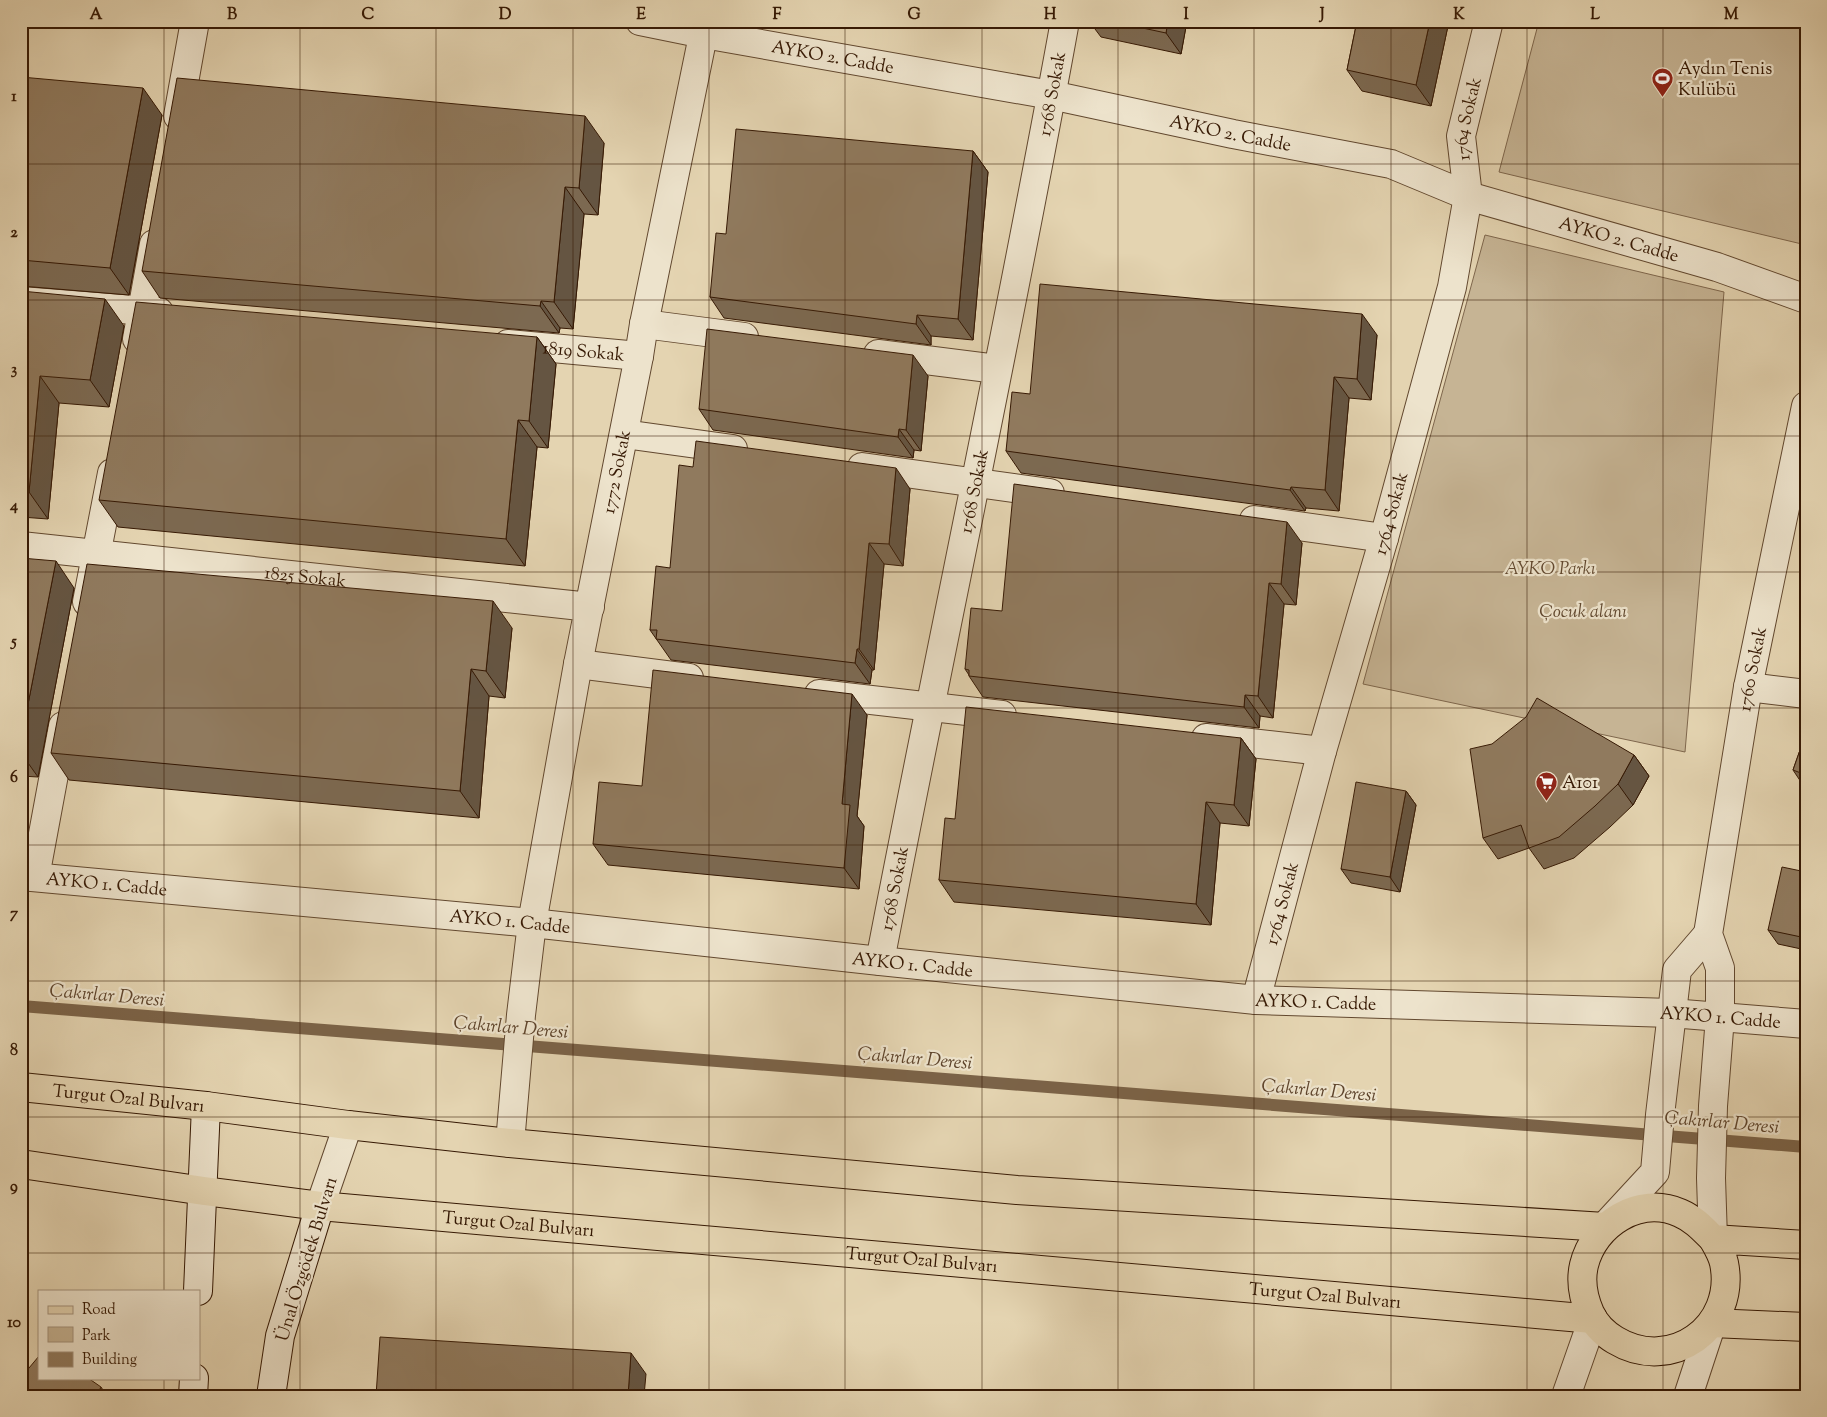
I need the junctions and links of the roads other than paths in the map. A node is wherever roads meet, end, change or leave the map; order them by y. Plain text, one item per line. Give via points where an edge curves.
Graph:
1 (195, 21) edge
2 (640, 21) edge
3 (1065, 21) edge
4 (1489, 21) edge
5 (705, 28) edge
6 (1051, 95) junction
7 (174, 137) edge
8 (1468, 196) junction
9 (158, 224) edge
10 (1806, 299) edge
11 (21, 300) edge
12 (142, 311) junction
13 (182, 314) edge
14 (644, 324) junction
15 (771, 340) edge
16 (480, 342) edge
17 (850, 350) edge
18 (639, 356) junction
19 (133, 358) edge
20 (997, 369) junction
21 (1806, 406) edge
22 (624, 434) junction
23 (118, 444) edge
24 (761, 453) edge
25 (839, 464) edge
26 (976, 483) junction
27 (1073, 496) edge
28 (1228, 517) edge
29 (1384, 538) junction
30 (21, 546) edge
31 (96, 553) junction
32 (590, 607) junction
33 (83, 622) edge
34 (578, 664) junction
35 (714, 681) edge
36 (1748, 687) junction
37 (792, 691) edge
38 (1806, 694) edge
39 (68, 700) edge
40 (929, 707) junction
41 (1027, 718) edge
42 (1184, 736) edge
43 (1322, 751) junction
44 (28, 876) edge
45 (532, 923) junction
46 (1708, 934) junction
47 (880, 962) junction
48 (1256, 1000) junction
49 (1671, 1013) junction
50 (1720, 1017) junction
51 (1806, 1024) edge
52 (21, 1087) edge
53 (206, 1106) junction
54 (348, 1125) junction
55 (510, 1143) junction
56 (21, 1164) edge
57 (204, 1191) junction
58 (320, 1206) junction
59 (1605, 1226) junction
60 (1713, 1239) junction
61 (1806, 1246) edge
62 (198, 1290) edge
63 (1593, 1319) junction
64 (1712, 1323) junction
65 (1806, 1328) edge
66 (194, 1380) edge
67 (193, 1396) edge
68 (271, 1396) edge
69 (1566, 1396) edge
70 (1688, 1396) edge

1 - 7 street
2 - 5 street, AYKO 2. Cadde
3 - 6 street, 1768 Sokak
4 - 8 street, 1764 Sokak via 1462,136
5 - 6 street, AYKO 2. Cadde
5 - 14 street, 1772 Sokak
6 - 8 street, AYKO 2. Cadde via 1391,164
6 - 20 street, 1768 Sokak
8 - 10 street, AYKO 2. Cadde via 1717,267
8 - 29 street, 1764 Sokak via 1452,287
9 - 12 street
11 - 12 street
12 - 13 street
12 - 19 street
14 - 15 street
14 - 18 street, 1772 Sokak
16 - 18 street, 1819 Sokak
17 - 20 street
18 - 22 street, 1772 Sokak
20 - 26 street, 1768 Sokak
21 - 36 street, 1760 Sokak
22 - 24 street
22 - 32 street, 1772 Sokak
23 - 31 street
25 - 26 street
26 - 27 street
26 - 40 street, 1768 Sokak
28 - 29 street
29 - 43 street, 1764 Sokak
30 - 31 street, 1825 Sokak
31 - 32 street, 1825 Sokak
31 - 33 street
32 - 34 street, 1772 Sokak
34 - 35 street
34 - 45 street, 1772 Sokak
36 - 38 street
36 - 46 street, 1760 Sokak
37 - 40 street
39 - 44 street
40 - 41 street
40 - 47 street, 1768 Sokak
42 - 43 street
43 - 48 street, 1764 Sokak
44 - 45 street, AYKO 1. Cadde
45 - 47 street, AYKO 1. Cadde
45 - 55 street, 1772 Sokak
46 - 49 street via 1676,970
46 - 50 street via 1720,968
47 - 48 street, AYKO 1. Cadde
48 - 49 street, AYKO 1. Cadde
49 - 50 street, AYKO 1. Cadde
49 - 59 street via 1656,1172
50 - 51 street, AYKO 1. Cadde
50 - 60 street via 1710,1178
52 - 53 main road, Turgut Ozal Bulvarı
53 - 54 main road, Turgut Ozal Bulvarı
53 - 57 street
54 - 55 main road, Turgut Ozal Bulvarı
54 - 58 street, Ünal Özgödek Bulvarı
55 - 59 main road, Turgut Ozal Bulvarı via 1017,1190
56 - 57 main road, Turgut Ozal Bulvarı
57 - 58 main road, Turgut Ozal Bulvarı
57 - 62 street
58 - 63 main road, Turgut Ozal Bulvarı
58 - 68 street, Ünal Özgödek Bulvarı via 280,1336
59 - 60 main road via 1636,1210 1658,1208 1680,1213 1699,1224
59 - 63 main road via 1587,1252 1581,1275 1584,1299
60 - 61 main road
60 - 64 main road via 1724,1263 1726,1286 1720,1310
63 - 64 main road via 1607,1336 1647,1352 1689,1343
63 - 69 street
64 - 65 main road
64 - 70 street
66 - 67 street

